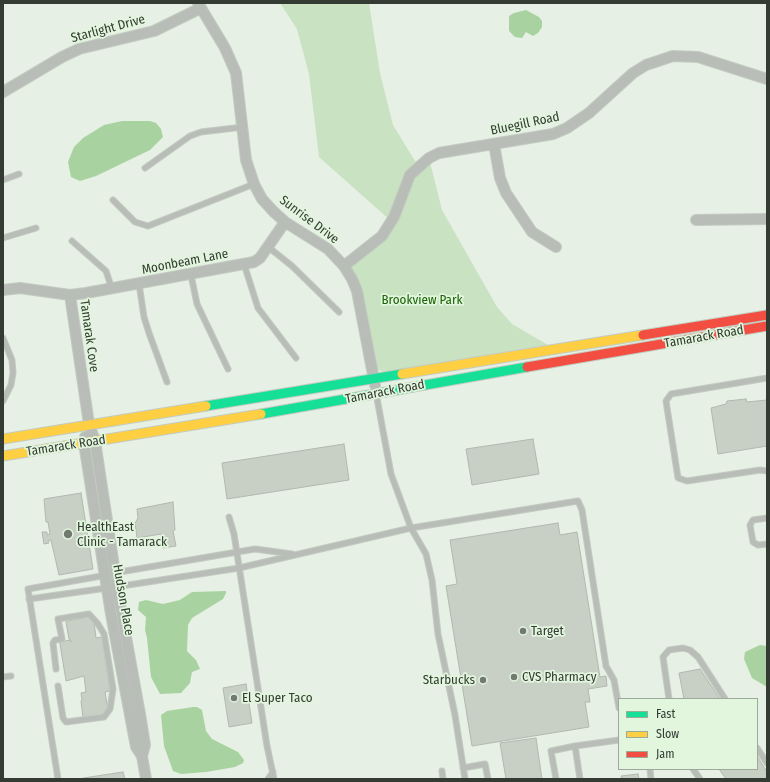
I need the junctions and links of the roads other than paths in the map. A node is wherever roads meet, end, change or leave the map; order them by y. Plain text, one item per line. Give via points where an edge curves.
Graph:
1 (199, 5) edge
2 (767, 79) edge
3 (3, 92) edge
4 (244, 127) junction
5 (494, 144) junction
6 (145, 168) dead end
7 (19, 174) dead end
8 (3, 180) edge
9 (254, 184) junction
10 (113, 200) dead end
11 (767, 219) edge
12 (696, 220) dead end
13 (285, 222) junction
14 (36, 228) dead end
15 (3, 238) edge
16 (72, 241) dead end
17 (267, 246) junction
18 (556, 248) dead end
19 (244, 264) junction
20 (344, 266) junction
21 (191, 274) junction
22 (139, 284) junction
23 (112, 289) junction
24 (3, 290) edge
25 (70, 295) junction
26 (338, 312) dead end
27 (767, 315) edge
28 (767, 326) edge
29 (3, 338) edge
30 (5, 349) edge
31 (296, 358) dead end
32 (228, 370) dead end
33 (374, 378) junction
34 (767, 378) edge
35 (168, 382) dead end
36 (376, 392) junction
37 (3, 401) edge
38 (89, 424) junction
39 (3, 439) edge
40 (95, 441) junction
41 (84, 443) junction
42 (3, 456) edge
43 (767, 471) edge
44 (229, 517) dead end
45 (767, 518) edge
46 (410, 528) junction
47 (767, 544) edge
48 (236, 552) junction
49 (293, 554) junction
50 (239, 568) junction
51 (115, 573) junction
52 (105, 576) junction
53 (112, 588) junction
54 (29, 600) junction
55 (56, 669) dead end
56 (11, 676) dead end
57 (3, 677) edge
58 (58, 686) dead end
59 (669, 698) edge
60 (724, 698) edge
61 (618, 702) edge
62 (618, 740) edge
63 (575, 746) junction
64 (758, 750) edge
65 (767, 763) edge
66 (463, 768) junction
67 (694, 770) edge
68 (442, 771) dead end
69 (273, 772) junction
70 (58, 779) edge
71 (146, 779) edge
72 (268, 779) edge
73 (274, 779) edge
74 (443, 779) edge
75 (465, 779) edge
76 (488, 779) edge
77 (556, 779) edge
78 (580, 779) edge
79 (700, 779) edge

1 - 3 street, Starlight Drive via 173,23 154,30 79,49
1 - 4 street, Sunrise Drive via 225,48 236,73
2 - 5 street, Bluegill Road via 698,57 673,56 646,65 634,73 589,114 567,128 553,134
4 - 6 lane via 201,132 190,136
4 - 9 street, Sunrise Drive via 246,160
5 - 18 street via 500,178 506,193 532,232
5 - 20 street, Bluegill Road via 439,153 418,166 406,182 394,217 382,236
7 - 8 lane
9 - 10 lane via 148,226 135,222
9 - 13 street, Sunrise Drive via 262,199
11 - 12 street
13 - 17 street, Moonbeam Lane
13 - 20 street, Sunrise Drive via 328,250
14 - 15 lane
16 - 23 lane via 106,271
17 - 19 street, Moonbeam Lane via 254,262
17 - 26 lane via 292,266
19 - 21 street, Moonbeam Lane
19 - 31 lane via 258,308
20 - 33 street, Sunrise Drive via 357,291
21 - 22 street, Moonbeam Lane
21 - 32 lane via 197,304
22 - 23 street, Moonbeam Lane
22 - 35 lane via 144,317
23 - 25 street, Moonbeam Lane
24 - 25 street, Tamarak Cove via 20,288
25 - 38 street, Tamarak Cove
27 - 33 street, Tamarack Road
28 - 36 street, Tamarack Road
29 - 30 lane
30 - 37 lane via 12,360 13,373 12,385
33 - 36 street, Sunrise Drive
33 - 38 street, Tamarack Road
34 - 43 lane via 671,394 666,401 678,478 687,481
36 - 40 street, Tamarack Road via 343,400
36 - 46 lane via 390,474
38 - 39 street, Tamarack Road
38 - 40 street, Hudson Place
38 - 41 street, Hudson Place
40 - 41 street, Tamarack Road
40 - 51 street, Hudson Place
41 - 42 street, Tamarack Road
41 - 52 street, Hudson Place
44 - 48 lane
45 - 47 lane via 753,520 750,525 753,542 758,545
46 - 49 lane
46 - 61 lane via 578,501 582,510 606,666 614,680
46 - 66 lane via 426,554 432,580 443,664 455,715
48 - 49 lane via 260,549
48 - 50 lane
48 - 51 lane
49 - 50 lane
50 - 53 lane
50 - 69 lane
51 - 52 lane
51 - 53 street, Hudson Place
52 - 53 street, Hudson Place
52 - 54 lane via 28,589
53 - 54 lane
53 - 71 street, Hudson Place via 145,746 142,756
54 - 70 lane
55 - 58 lane via 53,643 62,639 58,619 89,614 104,636 113,694 110,709 104,717 66,722 63,718
56 - 57 lane
59 - 60 lane via 662,657 670,650 683,648 698,657
62 - 63 lane
63 - 77 lane via 551,750
63 - 78 lane
64 - 65 lane
66 - 75 lane
66 - 76 lane via 485,764
67 - 79 lane
68 - 74 lane
69 - 72 lane
69 - 73 lane

